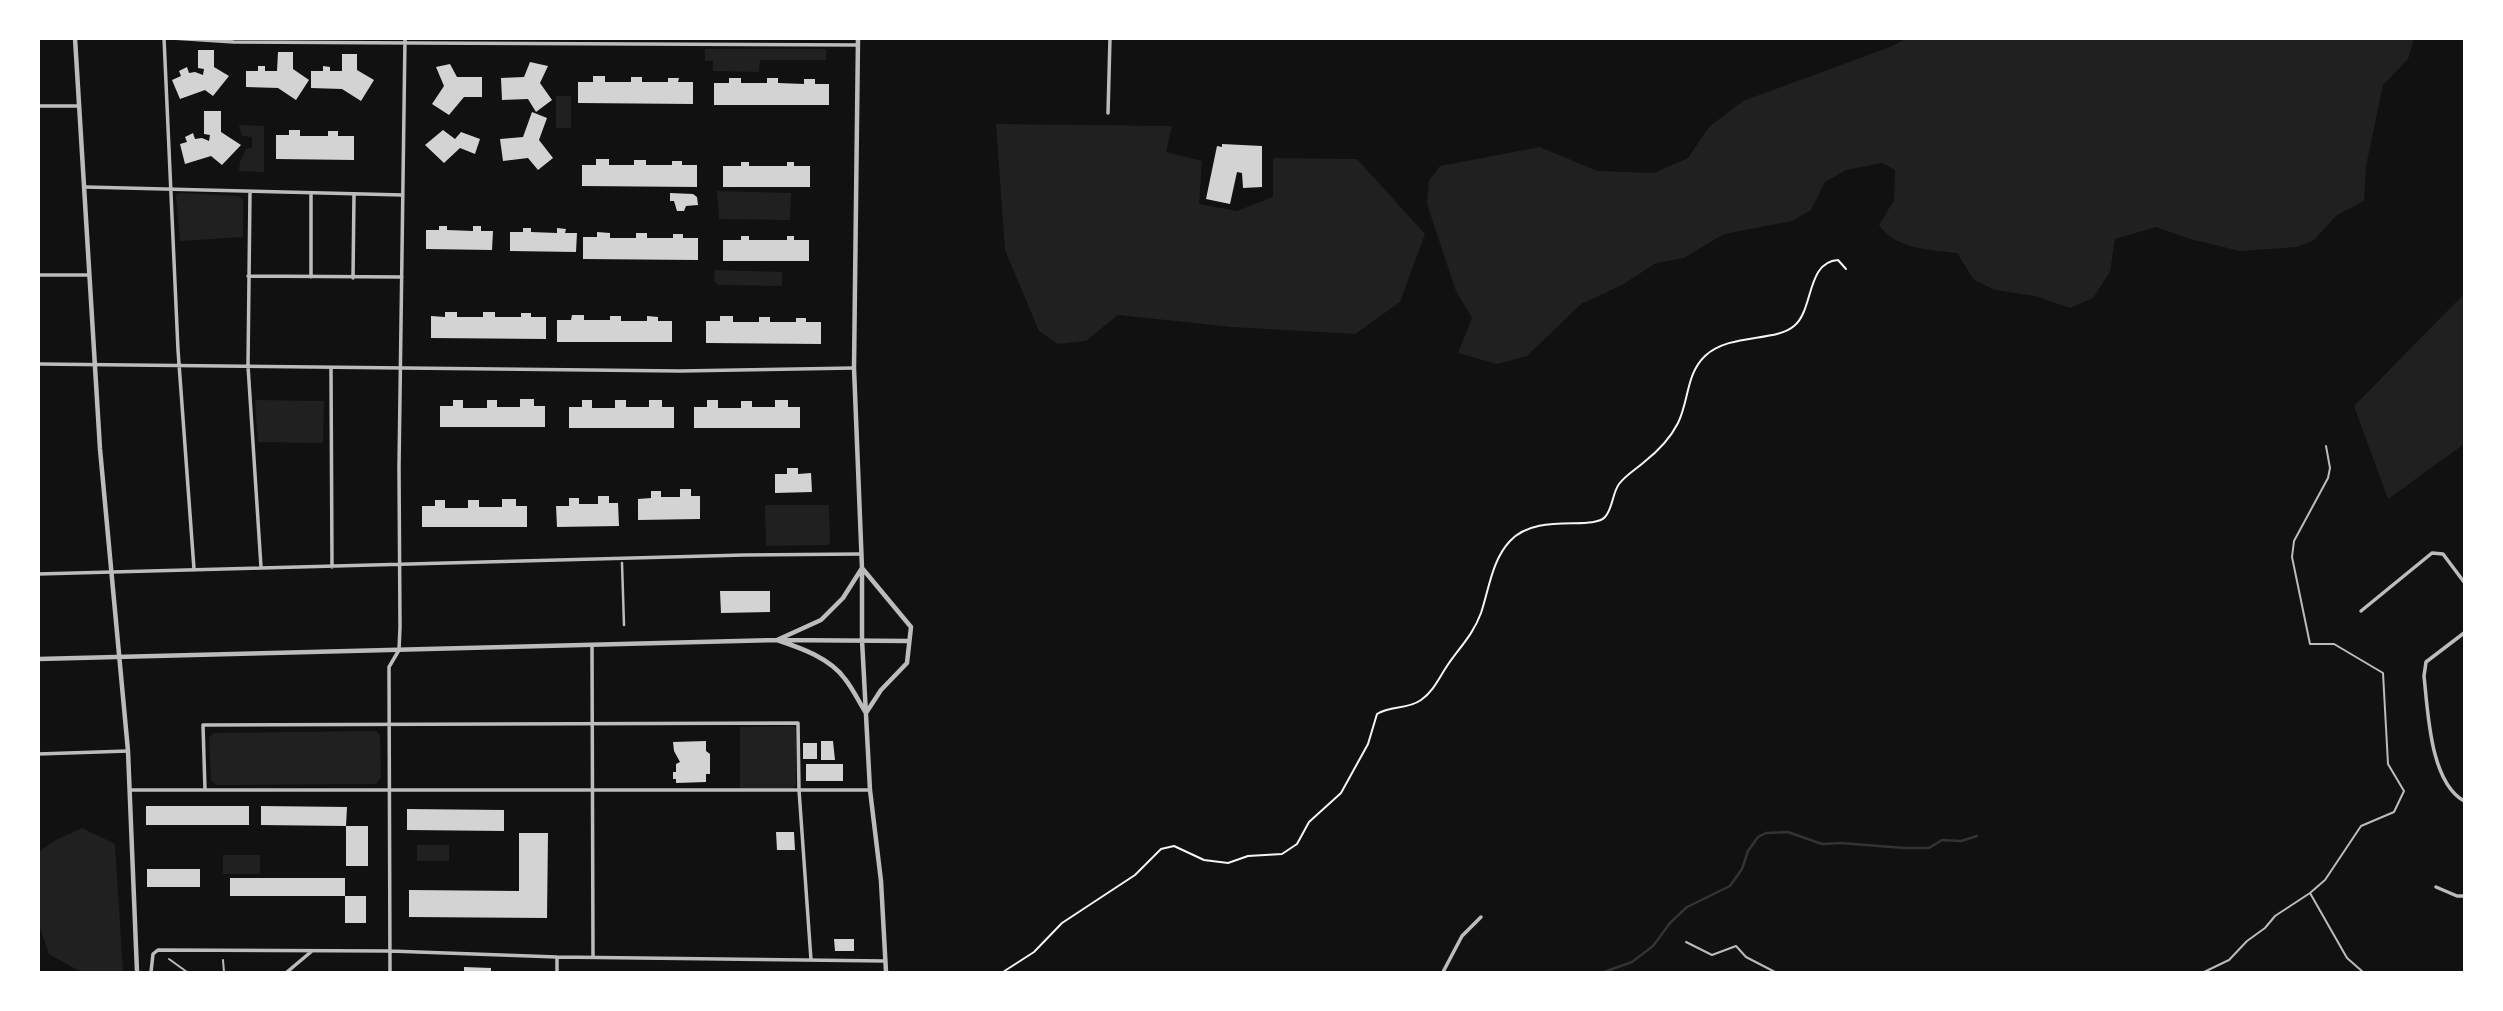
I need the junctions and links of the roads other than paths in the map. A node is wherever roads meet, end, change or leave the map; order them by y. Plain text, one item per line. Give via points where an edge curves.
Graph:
1 (75, 38) edge
2 (164, 38) edge
3 (172, 38) edge
4 (1110, 38) edge
5 (234, 40) edge
6 (405, 41) edge
7 (625, 41) edge
8 (858, 41) edge
9 (38, 106) edge
10 (78, 106) junction
11 (1108, 113) dead end
12 (83, 187) junction
13 (170, 189) junction
14 (250, 192) junction
15 (311, 193) junction
16 (354, 194) junction
17 (403, 195) junction
18 (38, 275) edge
19 (88, 275) junction
20 (248, 276) junction
21 (311, 277) junction
22 (353, 278) junction
23 (402, 278) junction
24 (38, 364) edge
25 (94, 364) junction
26 (179, 365) junction
27 (248, 366) junction
28 (331, 368) junction
29 (854, 368) junction
30 (401, 369) junction
31 (2326, 446) dead end
32 (861, 554) junction
33 (622, 562) dead end
34 (400, 565) junction
35 (261, 567) junction
36 (332, 567) junction
37 (862, 568) junction
38 (194, 569) junction
39 (111, 571) junction
40 (38, 574) edge
41 (2465, 582) edge
42 (2361, 611) dead end
43 (624, 625) dead end
44 (2465, 633) edge
45 (777, 640) junction
46 (862, 640) junction
47 (909, 641) junction
48 (592, 645) junction
49 (399, 650) junction
50 (121, 657) junction
51 (38, 659) edge
52 (866, 713) junction
53 (592, 725) junction
54 (389, 726) junction
55 (128, 751) junction
56 (38, 754) edge
57 (389, 789) junction
58 (130, 790) junction
59 (205, 790) junction
60 (592, 790) junction
61 (799, 790) junction
62 (870, 790) junction
63 (2465, 801) edge
64 (2436, 887) dead end
65 (2311, 893) junction
66 (2465, 896) edge
67 (1481, 917) dead end
68 (1686, 942) dead end
69 (312, 950) junction
70 (390, 951) junction
71 (557, 957) junction
72 (593, 958) junction
73 (169, 959) dead end
74 (223, 960) dead end
75 (811, 960) junction
76 (885, 961) junction
77 (138, 972) edge
78 (151, 972) edge
79 (187, 972) edge
80 (224, 972) edge
81 (287, 972) edge
82 (390, 972) edge
83 (557, 972) edge
84 (886, 972) edge
85 (1443, 972) edge
86 (1775, 972) edge
87 (2203, 972) edge
88 (2363, 972) edge

1 - 10 street
2 - 13 street
3 - 5 street
4 - 11 street
5 - 6 street
6 - 7 street
6 - 17 street
7 - 8 street
8 - 29 street
9 - 10 street
10 - 12 street
12 - 13 street
12 - 19 street
13 - 14 street
13 - 26 street
14 - 15 street
14 - 20 street
15 - 16 street
15 - 21 street
16 - 17 street
16 - 22 street
17 - 23 street
18 - 19 street
19 - 25 street
20 - 21 street
20 - 27 street
21 - 22 street
22 - 23 street
23 - 30 street
24 - 25 street
25 - 26 street
25 - 39 street
26 - 27 street
26 - 38 street
27 - 28 street
27 - 35 street
28 - 30 street
28 - 36 street
29 - 30 street
29 - 32 street
30 - 34 street
31 - 65 lane via 2328,478 2294,541 2292,557 2311,643 2334,644 2383,673 2388,764 2404,791 2394,812 2361,827
32 - 34 street
32 - 37 street
33 - 43 street
34 - 36 street
34 - 49 street
35 - 36 street
35 - 38 street
37 - 45 street via 843,598 821,620
37 - 46 street
37 - 47 street via 911,627
38 - 39 street
39 - 40 street
39 - 50 street
41 - 42 street via 2443,554 2432,553
44 - 63 street via 2426,662 2424,676 2438,764 2446,784
45 - 46 street
45 - 48 street
45 - 52 street via 837,669
46 - 47 street
46 - 52 street
47 - 52 street via 908,663
48 - 49 street
48 - 53 street
49 - 50 street
49 - 54 street via 389,667
50 - 51 street
50 - 55 street
52 - 62 street
53 - 54 street
53 - 60 street
53 - 61 street via 798,723
54 - 57 street
54 - 59 street via 203,725
55 - 56 street
55 - 58 street
57 - 59 street
57 - 60 street
57 - 70 street
58 - 59 street
58 - 77 street
60 - 61 street
60 - 72 street
61 - 62 street
61 - 75 street
62 - 76 street
64 - 66 street
65 - 87 lane via 2275,916 2229,960
65 - 88 lane via 2347,958
67 - 85 street via 1462,936
68 - 86 lane via 1712,955 1736,946 1746,957
69 - 70 street
69 - 78 street via 158,950 153,954
69 - 81 street
70 - 71 street
70 - 82 street
71 - 72 street
71 - 83 street
72 - 75 street
73 - 79 lane
74 - 80 lane
75 - 76 street
76 - 84 street

